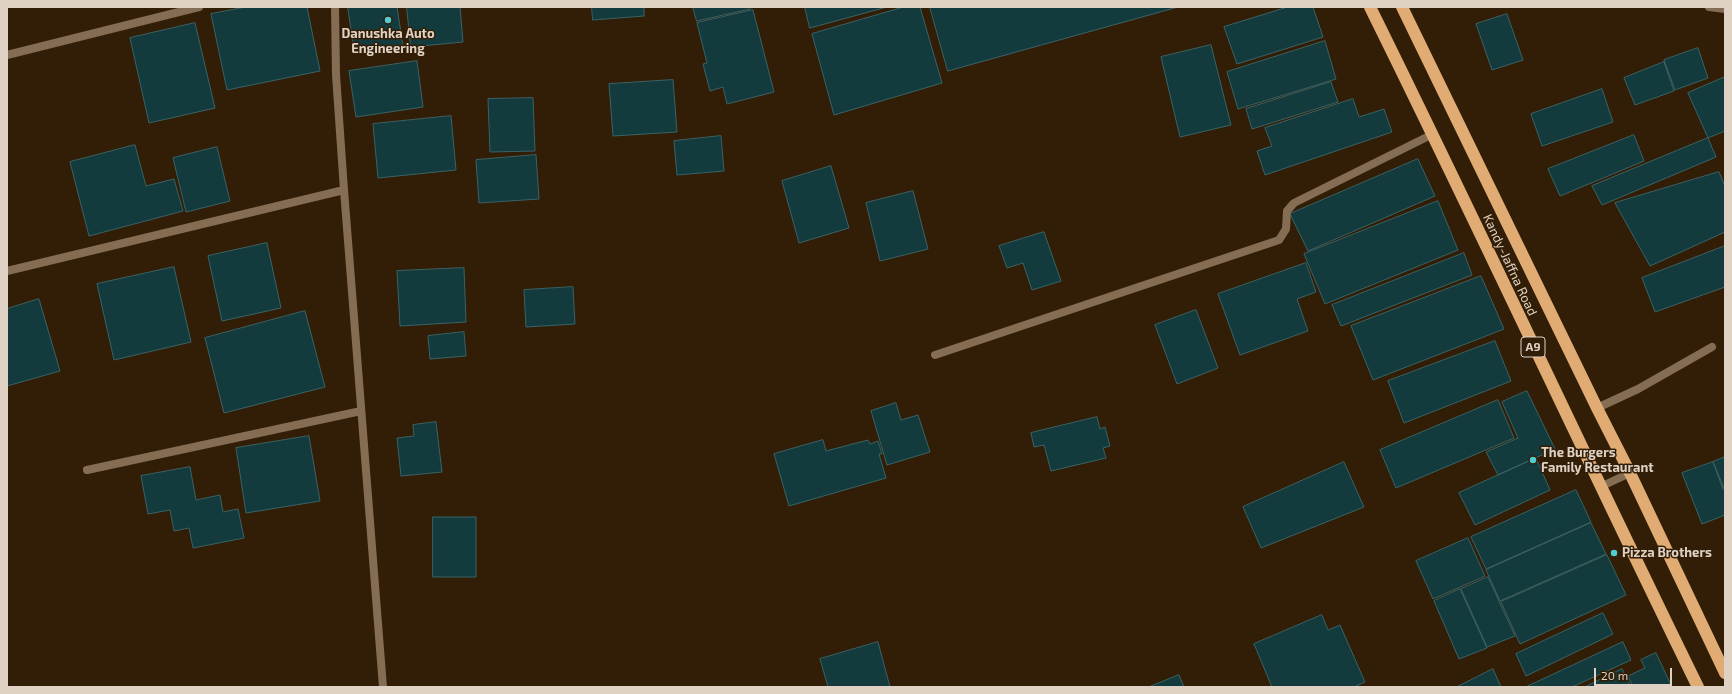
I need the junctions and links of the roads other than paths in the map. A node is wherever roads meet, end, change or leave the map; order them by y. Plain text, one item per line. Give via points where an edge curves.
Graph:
1 (199, 7) edge
2 (335, 7) edge
3 (1370, 7) edge
4 (1402, 7) edge
5 (1709, 7) edge
6 (1725, 9) edge
7 (7, 55) edge
8 (1433, 134) junction
9 (344, 190) junction
10 (7, 271) edge
11 (1712, 346) dead end
12 (935, 356) dead end
13 (1597, 408) junction
14 (361, 410) junction
15 (87, 470) dead end
16 (1630, 473) junction
17 (1600, 487) junction
18 (1725, 672) edge
19 (382, 687) edge
20 (1698, 687) edge

1 - 7 street
2 - 9 street via 336,75
3 - 8 highway, Kandy-Jaffna Road / A9
4 - 13 highway, Kandy-Jaffna Road / A9
5 - 6 street
8 - 12 street via 1294,203 1287,211 1286,229 1279,240
8 - 17 highway, Kandy-Jaffna Road / A9
9 - 10 street
9 - 14 street
11 - 13 street via 1638,389
13 - 16 highway, Kandy-Jaffna Road / A9
14 - 15 street
14 - 19 street
16 - 17 street
16 - 18 highway, Kandy-Jaffna Road / A9
17 - 20 highway, Kandy-Jaffna Road / A9

